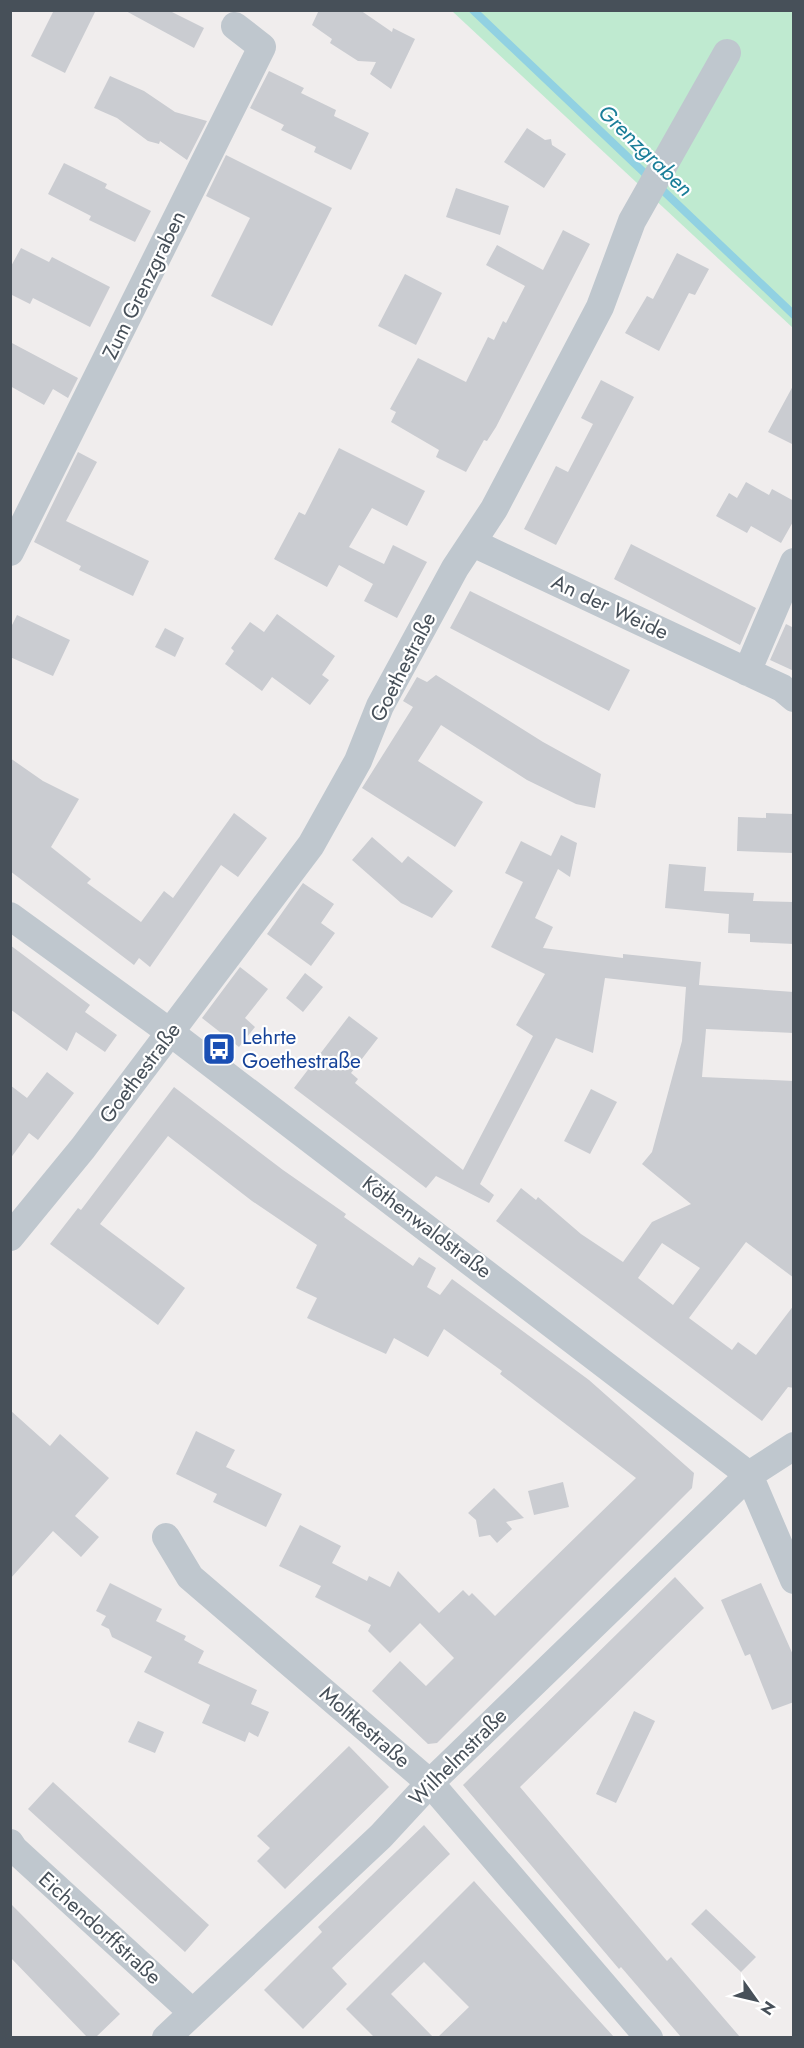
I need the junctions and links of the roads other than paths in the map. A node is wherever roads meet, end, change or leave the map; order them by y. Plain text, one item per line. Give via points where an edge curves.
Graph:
1 (236, 26) dead end
2 (727, 53) dead end
3 (473, 543) junction
4 (10, 552) edge
5 (794, 562) edge
6 (747, 672) junction
7 (794, 698) edge
8 (10, 915) edge
9 (171, 1032) junction
10 (10, 1237) edge
11 (794, 1446) edge
12 (749, 1475) junction
13 (166, 1537) dead end
14 (794, 1580) edge
15 (430, 1783) junction
16 (10, 1843) edge
17 (192, 2012) junction
18 (166, 2037) edge
19 (649, 2037) edge

1 - 4 street, Zum Grenzgraben via 262,47
2 - 3 street, Goethestraße via 632,221 600,308 495,509
3 - 6 street, An der Weide
3 - 9 street, Goethestraße via 455,568 380,706 358,761 311,845
5 - 6 street
6 - 7 street, An der Weide
8 - 9 street, Köthenwaldstraße
9 - 10 street, Goethestraße
9 - 12 street, Köthenwaldstraße
11 - 12 street, Wilhelmstraße
12 - 14 street, Köthenwaldstraße
12 - 15 street, Wilhelmstraße
13 - 15 street, Moltkestraße via 190,1577
15 - 17 street, Wilhelmstraße via 381,1836
15 - 19 street, Moltkestraße
16 - 17 street, Eichendorffstraße
17 - 18 street, Wilhelmstraße

